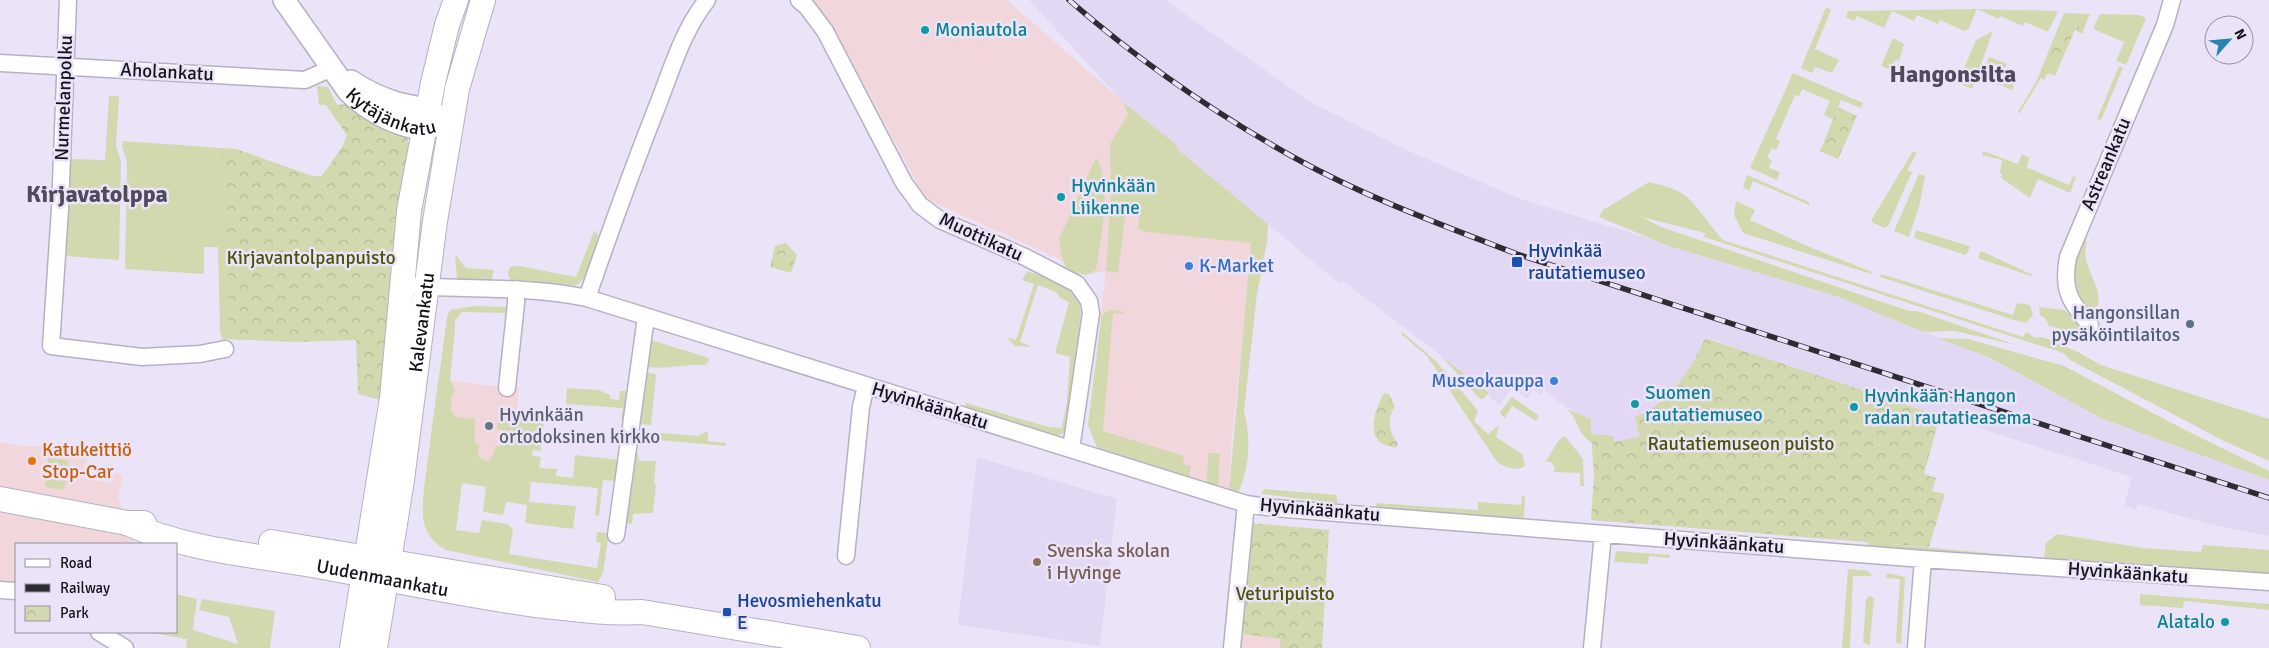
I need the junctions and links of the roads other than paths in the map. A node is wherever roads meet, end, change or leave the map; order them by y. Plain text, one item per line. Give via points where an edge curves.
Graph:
1 (68, 0) edge
2 (284, 0) edge
3 (456, 0) edge
4 (483, 0) edge
5 (707, 0) edge
6 (799, 0) edge
7 (2172, 0) edge
8 (0, 63) edge
9 (66, 66) junction
10 (332, 68) junction
11 (425, 119) junction
12 (451, 123) junction
13 (401, 285) junction
14 (428, 287) junction
15 (516, 289) junction
16 (587, 298) junction
17 (646, 317) junction
18 (2090, 325) dead end
19 (225, 349) dead end
20 (866, 386) junction
21 (507, 388) dead end
22 (1071, 449) junction
23 (0, 499) edge
24 (1246, 504) junction
25 (1604, 534) junction
26 (616, 535) dead end
27 (846, 556) dead end
28 (1923, 559) junction
29 (364, 566) junction
30 (388, 571) junction
31 (2269, 582) edge
32 (0, 590) edge
33 (15, 590) edge
34 (101, 633) edge
35 (125, 648) edge
36 (352, 648) edge
37 (375, 648) edge
38 (858, 648) edge
39 (1232, 648) edge
40 (1592, 648) edge
41 (1916, 648) edge

1 - 9 street, Nurmelanpolku
2 - 10 street, Kytäjänkatu
3 - 11 main road, Kalevankatu
4 - 12 main road, Kalevankatu via 457,89
5 - 16 street via 681,45 630,173
6 - 22 street, Muottikatu via 825,31 904,183 920,205 940,220 1025,257 1077,284 1085,292 1091,313
7 - 18 street, Astreankatu via 2165,25 2068,257 2065,286 2069,297
8 - 9 street, Aholankatu
9 - 10 street, Aholankatu via 304,80
9 - 19 street, Nurmelanpolku via 51,346 142,357 200,354
10 - 11 street, Kytäjänkatu via 374,94
11 - 12 street, Kytäjänkatu
11 - 13 main road, Kalevankatu via 409,210
12 - 14 main road, Kalevankatu via 434,222
13 - 14 street, Hyvinkäänkatu
13 - 29 main road, Kalevankatu via 392,398
14 - 15 street, Hyvinkäänkatu
14 - 30 main road, Kalevankatu
15 - 16 street, Hyvinkäänkatu
15 - 21 street
16 - 17 street, Hyvinkäänkatu
17 - 20 street, Hyvinkäänkatu
17 - 26 street
20 - 22 street, Hyvinkäänkatu
20 - 27 street via 861,407
22 - 24 street, Hyvinkäänkatu
23 - 29 main road, Uudenmaankatu via 128,523 148,533 187,544
24 - 25 street, Hyvinkäänkatu
24 - 39 street
25 - 28 street, Hyvinkäänkatu
25 - 40 street
28 - 31 street, Hyvinkäänkatu
28 - 41 street
29 - 30 main road, Uudenmaankatu
29 - 36 main road, Kalevankatu
30 - 37 main road, Kalevankatu
30 - 38 main road, Uudenmaankatu via 609,598 642,612
32 - 33 street
34 - 35 street

